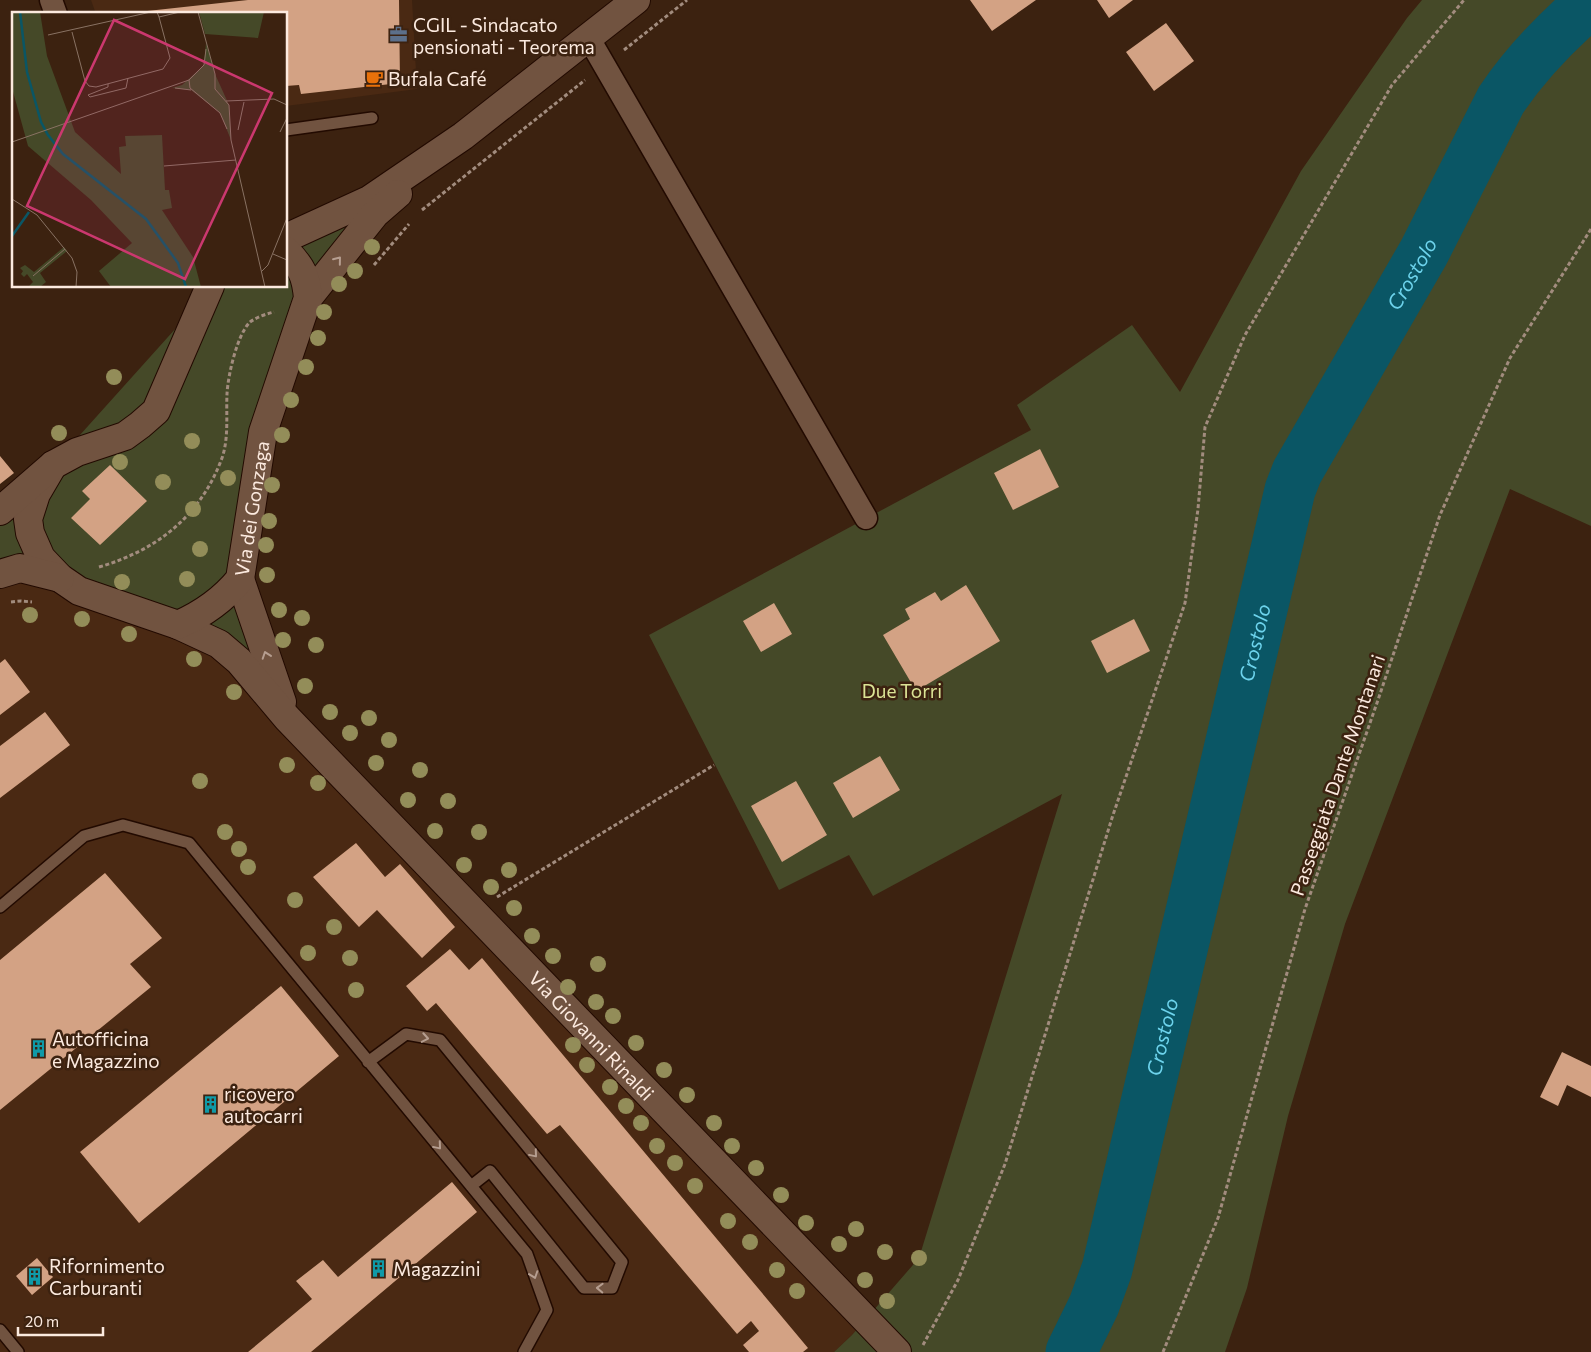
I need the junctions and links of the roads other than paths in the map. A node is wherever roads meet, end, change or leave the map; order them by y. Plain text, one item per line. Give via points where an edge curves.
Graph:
1 (51, 0) edge
2 (636, 0) edge
3 (55, 12) edge
4 (588, 38) junction
5 (372, 118) dead end
6 (288, 130) edge
7 (463, 136) junction
8 (288, 237) edge
9 (288, 253) edge
10 (206, 290) edge
11 (305, 307) junction
12 (54, 465) junction
13 (0, 510) edge
14 (866, 518) dead end
15 (0, 574) edge
16 (60, 578) junction
17 (240, 578) junction
18 (178, 625) junction
19 (287, 718) junction
20 (0, 907) edge
21 (368, 1062) junction
22 (470, 1186) junction
23 (0, 1330) edge
24 (909, 1351) edge
25 (18, 1352) edge
26 (524, 1352) edge

1 - 3 street
2 - 4 main road, Via dei Gonzaga
4 - 7 main road, Via dei Gonzaga
4 - 14 street
5 - 6 lane
7 - 8 main road, Via dei Gonzaga via 369,200
11 -> 7 main road, Via dei Gonzaga via 375,214
9 - 11 main road, Via dei Gonzaga via 302,268
10 - 12 main road via 156,411 124,436 77,452
11 - 17 main road, Via dei Gonzaga via 263,432
12 - 13 main road
12 - 16 main road via 36,494 28,519 30,533 41,558
15 - 16 main road via 20,568
16 - 18 main road via 79,591
17 - 18 main road, Via dei Gonzaga via 214,605
19 -> 17 main road, Via Giovanni Rinaldi
18 - 19 main road, Via Giovanni Rinaldi via 219,644 239,661
19 - 24 main road, Via Giovanni Rinaldi via 473,911
20 - 21 lane via 84,836 123,825 189,843
21 -> 22 lane
21 -> 22 lane via 406,1034 440,1040 622,1262 612,1288 584,1288 490,1171
22 -> 26 lane via 527,1254 547,1310
23 - 25 lane

